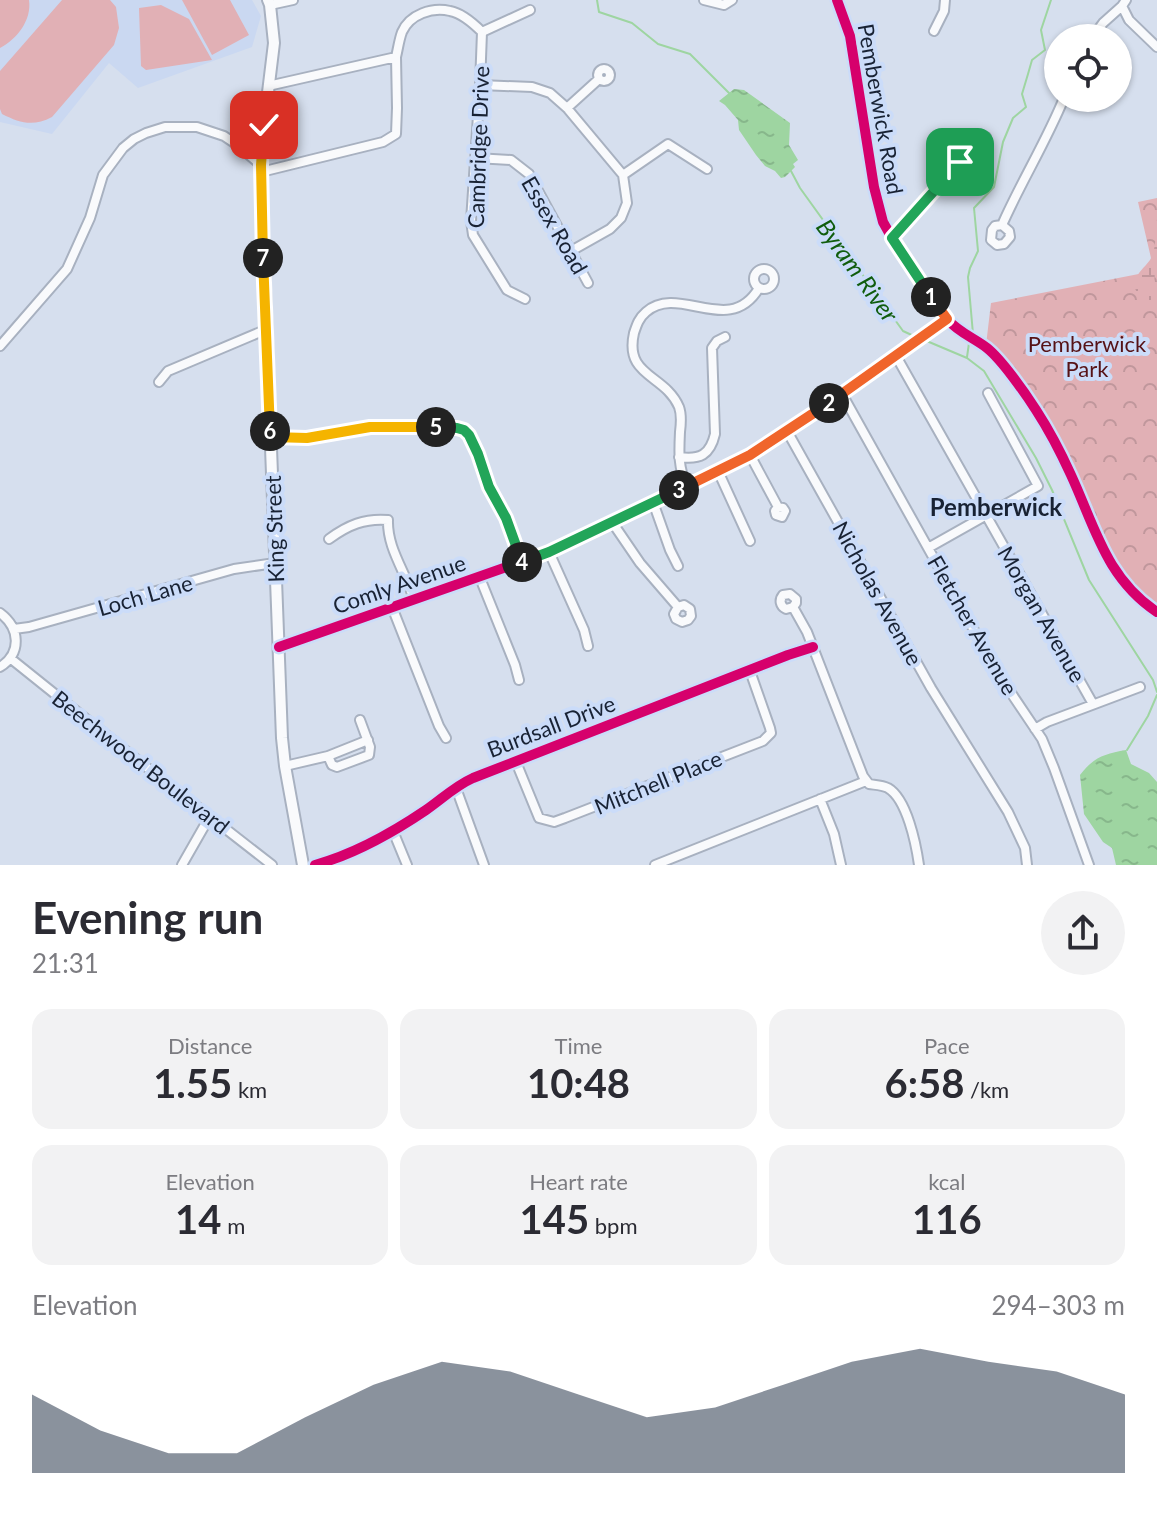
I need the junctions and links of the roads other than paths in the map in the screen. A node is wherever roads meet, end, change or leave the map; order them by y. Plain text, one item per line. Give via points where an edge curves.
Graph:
1 (293, 0) edge
2 (704, 0) edge
3 (732, 0) edge
4 (837, 0) edge
5 (945, 0) edge
6 (269, 3) edge
7 (1124, 3) edge
8 (530, 10) dead end
9 (1102, 24) edge
10 (478, 28) junction
11 (934, 31) dead end
12 (1157, 47) edge
13 (396, 57) junction
14 (599, 79) dead end
15 (480, 85) junction
16 (268, 86) junction
17 (567, 108) junction
18 (1058, 112) edge
19 (986, 137) dead end
20 (476, 158) junction
21 (261, 169) junction
22 (707, 169) dead end
23 (623, 175) junction
24 (1002, 225) dead end
25 (892, 238) junction
26 (571, 251) junction
27 (588, 283) dead end
28 (759, 288) dead end
29 (525, 299) dead end
30 (947, 319) junction
31 (265, 330) junction
32 (725, 337) dead end
33 (0, 346) edge
34 (896, 356) junction
35 (159, 382) dead end
36 (988, 393) dead end
37 (842, 394) junction
38 (787, 431) junction
39 (271, 437) junction
40 (750, 455) junction
41 (679, 457) junction
42 (718, 471) junction
43 (687, 486) junction
44 (653, 502) junction
45 (778, 507) dead end
46 (985, 515) junction
47 (612, 522) junction
48 (329, 539) dead end
49 (750, 541) dead end
50 (928, 548) junction
51 (549, 552) junction
52 (521, 562) junction
53 (275, 563) junction
54 (678, 566) dead end
55 (480, 578) junction
56 (414, 600) junction
57 (392, 607) junction
58 (678, 607) dead end
59 (793, 607) dead end
60 (1157, 612) edge
61 (0, 613) edge
62 (14, 629) junction
63 (588, 646) dead end
64 (279, 647) junction
65 (813, 647) junction
66 (10, 658) junction
67 (0, 667) edge
68 (750, 671) junction
69 (519, 680) dead end
70 (1140, 687) dead end
71 (1093, 704) junction
72 (360, 720) dead end
73 (1035, 729) junction
74 (446, 738) dead end
75 (368, 740) junction
76 (328, 756) junction
77 (516, 762) junction
78 (285, 766) junction
79 (866, 781) junction
80 (456, 788) junction
81 (820, 799) junction
82 (210, 816) junction
83 (393, 831) junction
84 (182, 865) edge
85 (272, 865) edge
86 (303, 865) edge
87 (315, 865) edge
88 (407, 865) edge
89 (484, 865) edge
90 (655, 865) edge
91 (841, 865) edge
92 (919, 865) edge
93 (1027, 865) edge
94 (1089, 865) edge

1 - 6 street
2 - 3 street via 720,5
4 - 25 street, Pemberwick Road via 850,36 877,203
5 - 11 street
6 - 16 main road, King Street via 274,43
7 - 9 street
7 - 12 street via 1129,20
8 - 10 street
10 - 13 street via 452,11 430,10 403,30
10 - 15 street, Cambridge Drive
13 - 16 street
13 - 21 street via 396,134 383,142
14 - 17 street
15 - 17 street via 532,87 550,93
15 - 20 street, Cambridge Drive
16 - 21 main road, King Street
17 - 23 street
18 - 24 street
19 - 25 street
20 - 26 street, Essex Road via 511,160 529,174
20 - 29 street, Cambridge Drive via 473,235 507,290
21 - 31 main road, King Street
21 - 33 street via 224,136 197,127 165,127 134,139 103,175 67,269
22 - 23 street via 668,144
23 - 26 street via 627,203 621,218
25 - 30 street, Pemberwick Road
26 - 27 street, Essex Road
28 - 41 street via 735,309 666,302 637,322 635,362 680,410
30 - 34 street, Comly Avenue
30 - 60 street, Pemberwick Road via 990,350 1030,402 1071,474 1113,568 1132,593
31 - 35 street via 168,371
31 - 39 main road, King Street
32 - 41 street via 712,348 712,446 705,454
34 - 37 street, Comly Avenue
34 - 46 street, Morgan Avenue
36 - 46 street via 1038,486
37 - 38 street, Comly Avenue
37 - 50 street, Fletcher Avenue
38 - 40 street, Comly Avenue
38 - 93 street, Nicholas Avenue via 931,688 1008,812
39 - 52 street via 307,438 370,427 464,430
39 - 53 main road, King Street
40 - 42 street, Comly Avenue
40 - 45 street
41 - 43 street
42 - 43 street, Comly Avenue
42 - 49 street
43 - 44 street, Comly Avenue
44 - 47 street, Comly Avenue
44 - 54 street
46 - 50 street
46 - 71 street, Morgan Avenue
47 - 51 street, Comly Avenue
47 - 58 street
48 - 56 street via 355,524 388,520 387,536
50 - 73 street, Fletcher Avenue
51 - 52 street, Comly Avenue
51 - 63 street
52 - 55 street, Comly Avenue
53 - 62 street, Loch Lane via 234,569
53 - 64 main road, King Street
55 - 56 street, Comly Avenue
55 - 69 street
56 - 57 street, Comly Avenue
57 - 64 street, Comly Avenue
57 - 74 street
59 - 65 street
61 - 62 street
62 - 66 street via 16,644
64 - 78 main road, King Street
65 - 68 street, Burdsall Drive
65 - 79 street
66 - 67 street
66 - 82 street, Beechwood Boulevard
68 - 77 street, Burdsall Drive
68 - 77 street, Mitchell Place via 771,733 763,741 596,807 554,822 539,818
70 - 71 street
71 - 73 street
72 - 75 street
73 - 94 street, Fletcher Avenue
75 - 76 street
75 - 76 street via 369,755 362,758 337,767
76 - 78 street
77 - 80 street, Burdsall Drive
78 - 86 main road, King Street
79 - 81 street
79 - 92 street via 900,799
80 - 83 street, Burdsall Drive
80 - 89 street
81 - 90 street
81 - 91 street
82 - 84 street
82 - 85 street, Beechwood Boulevard
83 - 87 street, Burdsall Drive
83 - 88 street

